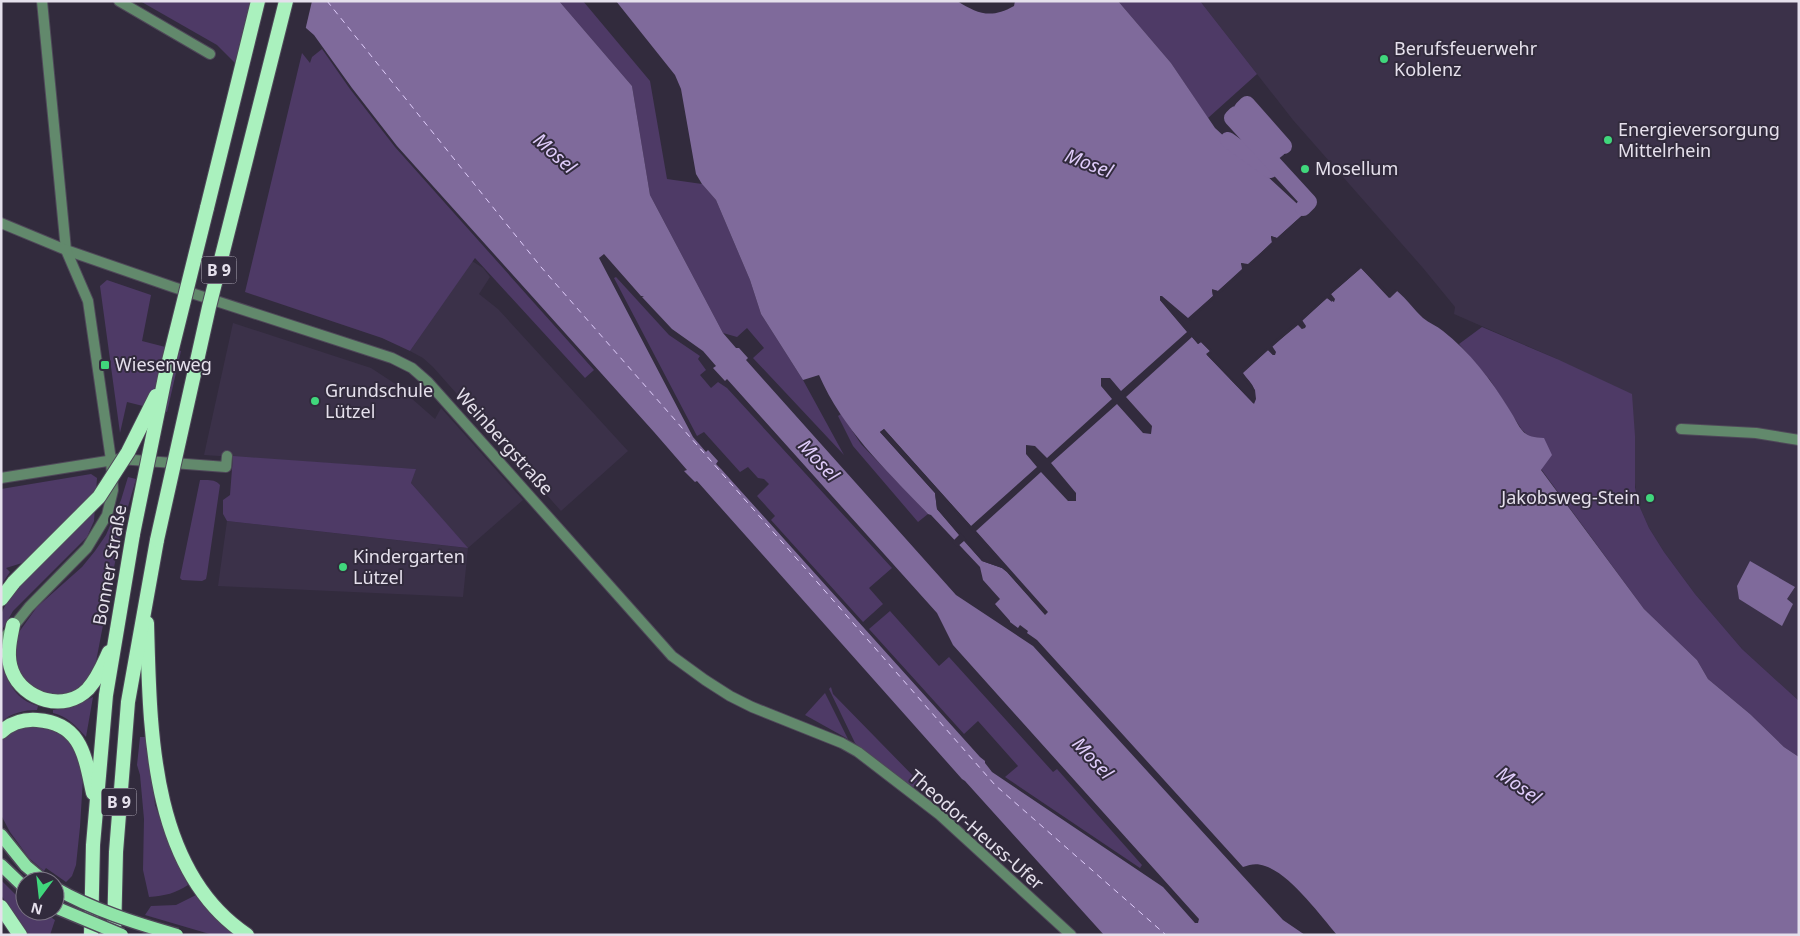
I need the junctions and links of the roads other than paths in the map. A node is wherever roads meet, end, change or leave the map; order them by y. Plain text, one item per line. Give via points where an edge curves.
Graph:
1 (42, 1) edge
2 (119, 1) edge
3 (258, 1) edge
4 (286, 1) edge
5 (210, 54) dead end
6 (1, 223) edge
7 (66, 250) junction
8 (166, 377) junction
9 (1681, 429) dead end
10 (1799, 440) edge
11 (227, 456) dead end
12 (111, 460) junction
13 (1, 478) edge
14 (147, 595) junction
15 (1, 598) edge
16 (13, 626) junction
17 (116, 635) junction
18 (1, 642) edge
19 (1, 732) edge
20 (858, 752) joint
21 (96, 806) junction
22 (1, 835) edge
23 (1, 865) edge
24 (33, 871) edge
25 (15, 878) edge
26 (65, 893) edge
27 (1, 907) edge
28 (65, 912) edge
29 (20, 935) edge
30 (91, 935) edge
31 (114, 935) edge
32 (122, 935) edge
33 (177, 935) edge
34 (247, 935) edge
35 (1071, 935) edge

1 - 7 street
2 - 5 street
3 - 8 highway, Bonner Straße / B 9, bridge
4 - 14 highway, B 9, bridge via 209,307
6 - 7 street, Weinbergstraße
7 - 12 street via 88,301
7 - 20 street, Weinbergstraße via 403,362 428,382 672,656 730,696
8 - 15 highway, bridge via 128,452 99,497
8 - 17 highway, Bonner Straße / B 9, bridge via 133,534
9 - 10 street via 1756,433
11 - 12 street via 226,467 132,458
12 - 13 street
12 - 16 street via 113,490 102,525 78,559
14 - 31 highway, B 9 via 126,720 116,852
14 - 34 highway via 152,726 164,806 171,830 190,871 206,895
16 - 17 highway via 9,648 12,671 27,692 52,702 74,698 87,690 98,675
16 - 18 street
17 - 21 highway, Bonner Straße / B 9 via 106,695
19 - 21 highway via 15,722 31,720 63,727 76,738 83,751
20 - 35 street, Theodor-Heuss-Ufer via 940,815
21 - 30 highway, Bonner Straße / B 9
22 - 24 main road
23 - 25 main road
26 - 33 main road, bridge via 106,912
27 - 29 highway
28 - 32 main road, bridge

